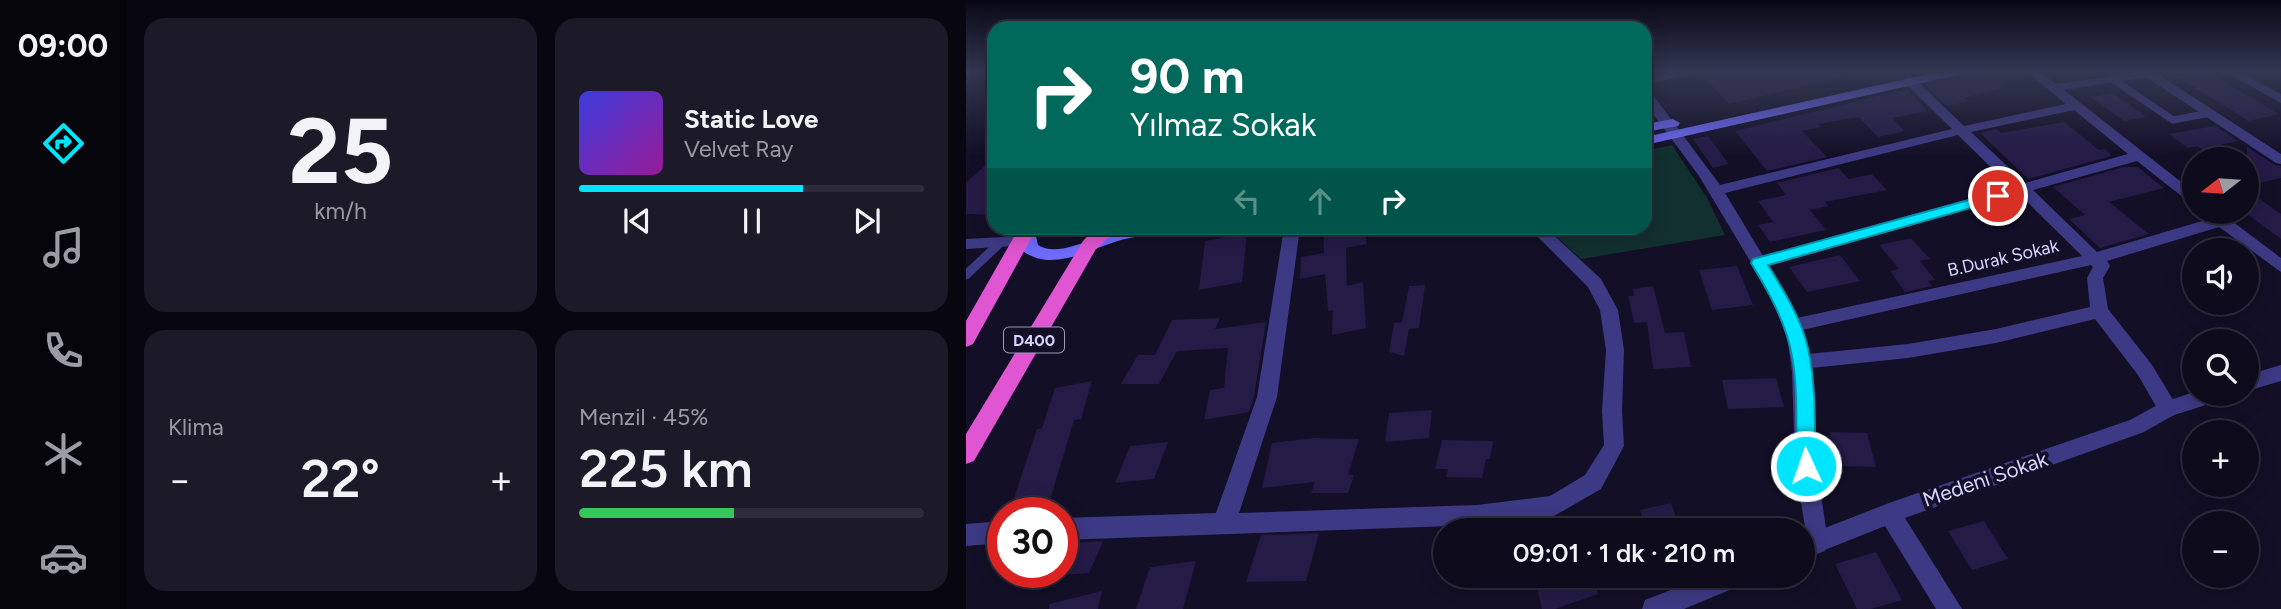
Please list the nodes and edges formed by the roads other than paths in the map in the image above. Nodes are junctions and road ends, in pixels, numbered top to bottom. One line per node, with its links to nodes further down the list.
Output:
1 (1799, 99): 10 (main road)
2 (1932, 99): 11 (street)
3 (2067, 99): 7 (street)
4 (2143, 99): 8 (lane)
5 (2189, 99): 8 (street)
6 (1652, 104): 10 (street)
7 (2076, 106): 11 (street); 13 (street)
8 (2210, 113): 14 (street)
9 (1652, 129): 10 (main road)
10 (1670, 130): 12 (main road); 17 (street)
11 (1963, 130): 15 (street); 17 (street)
12 (1652, 138)
13 (2141, 155): 15 (street); 16 (street)
14 (2281, 160)
15 (2024, 189): 30 (street); 31 (street)
16 (2182, 189)
17 (1715, 191): 31 (street)
18 (2198, 224): 30 (street, B.Durak Sokak)
19 (2226, 224): 32 (street)
20 (1018, 235): 27 (street)
21 (1024, 235): 36 (highway)
22 (1029, 235): 29 (main road)
23 (1101, 235): 29 (highway, D400)
24 (1119, 235): 29 (main road)
25 (1291, 235): 45 (street)
26 (1544, 235): 45 (street)
27 (1002, 242): 28 (street); 33 (lane)
28 (966, 244)
29 (1089, 245): 42 (highway, D400)
30 (2094, 258): 34 (street); 35 (street, B.Durak Sokak)
31 (1759, 263): 35 (street)
32 (2281, 266)
33 (966, 275)
34 (2099, 311): 37 (street); 41 (street)
35 (1791, 326): 37 (street)
36 (966, 339)
37 (1801, 362): 44 (street)
38 (2281, 373): 39 (street)
39 (2259, 379)
40 (2182, 405): 41 (street, Medeni Sokak)
41 (2168, 409): 43 (street, Medeni Sokak)
42 (966, 454)
43 (1889, 513): 49 (street, Medeni Sokak); 52 (street)
44 (1809, 518)
45 (1224, 523): 46 (street)
46 (1078, 528)
47 (987, 533): 48 (street)
48 (966, 534)
49 (1815, 544)
50 (1706, 588): 51 (street)
51 (1654, 609)
52 (1950, 609)

